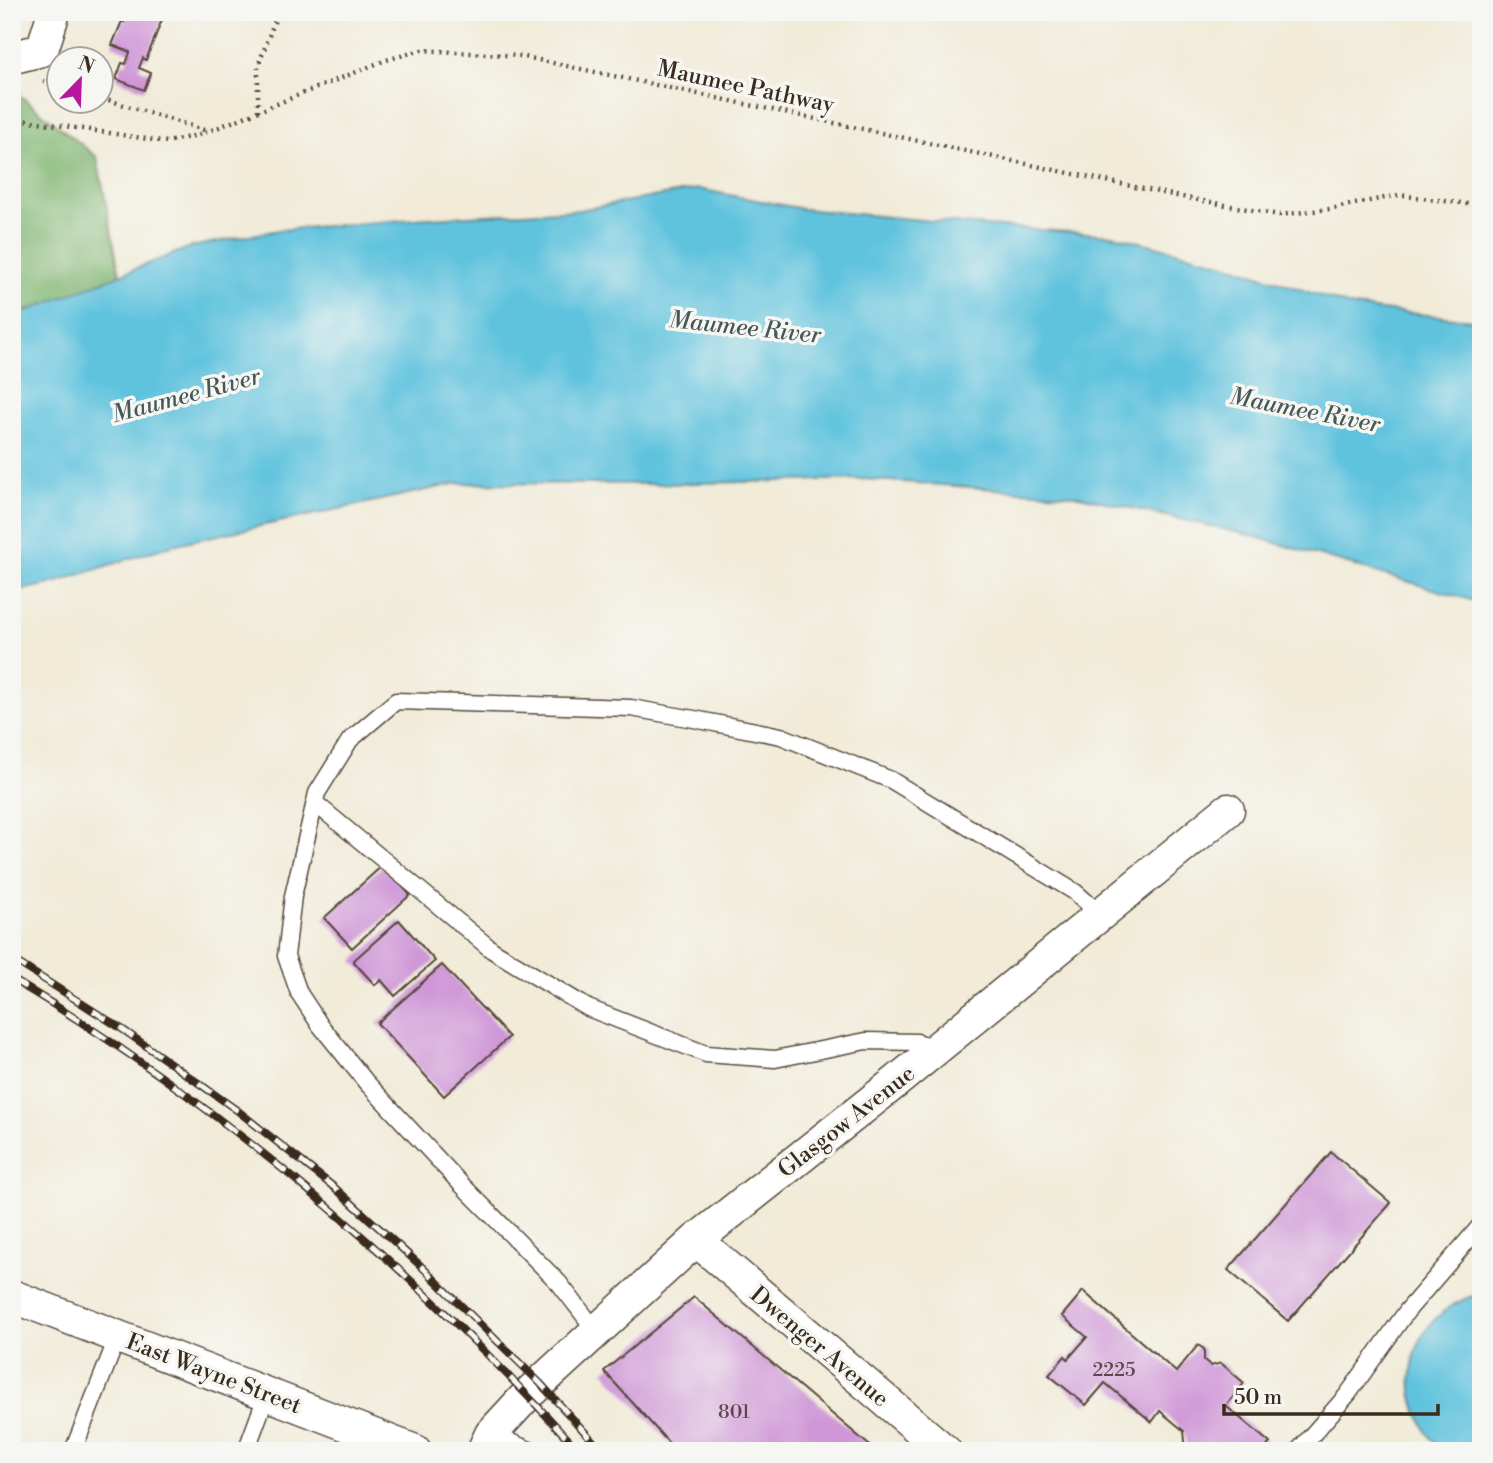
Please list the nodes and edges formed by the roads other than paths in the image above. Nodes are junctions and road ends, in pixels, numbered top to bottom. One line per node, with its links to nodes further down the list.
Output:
1 (54, 12): 2 (street)
2 (27, 53)
3 (315, 803): 5 (lane); 6 (lane); 10 (lane)
4 (1228, 810): 5 (street, Glasgow Avenue)
5 (1100, 914): 6 (street, Glasgow Avenue)
6 (936, 1049): 8 (street, Glasgow Avenue)
7 (1481, 1225): 19 (lane)
8 (696, 1240): 10 (street, Glasgow Avenue); 18 (street, Dwenger Avenue)
9 (12, 1296): 11 (street, East Wayne Street)
10 (597, 1332): 13 (street, Glasgow Avenue)
11 (118, 1336): 12 (street, East Wayne Street); 14 (lane)
12 (267, 1394): 15 (lane); 16 (street, East Wayne Street)
13 (487, 1442): 17 (lane)
14 (72, 1451)
15 (246, 1451)
16 (415, 1451)
17 (532, 1451)
18 (944, 1451)
19 (1298, 1451)

